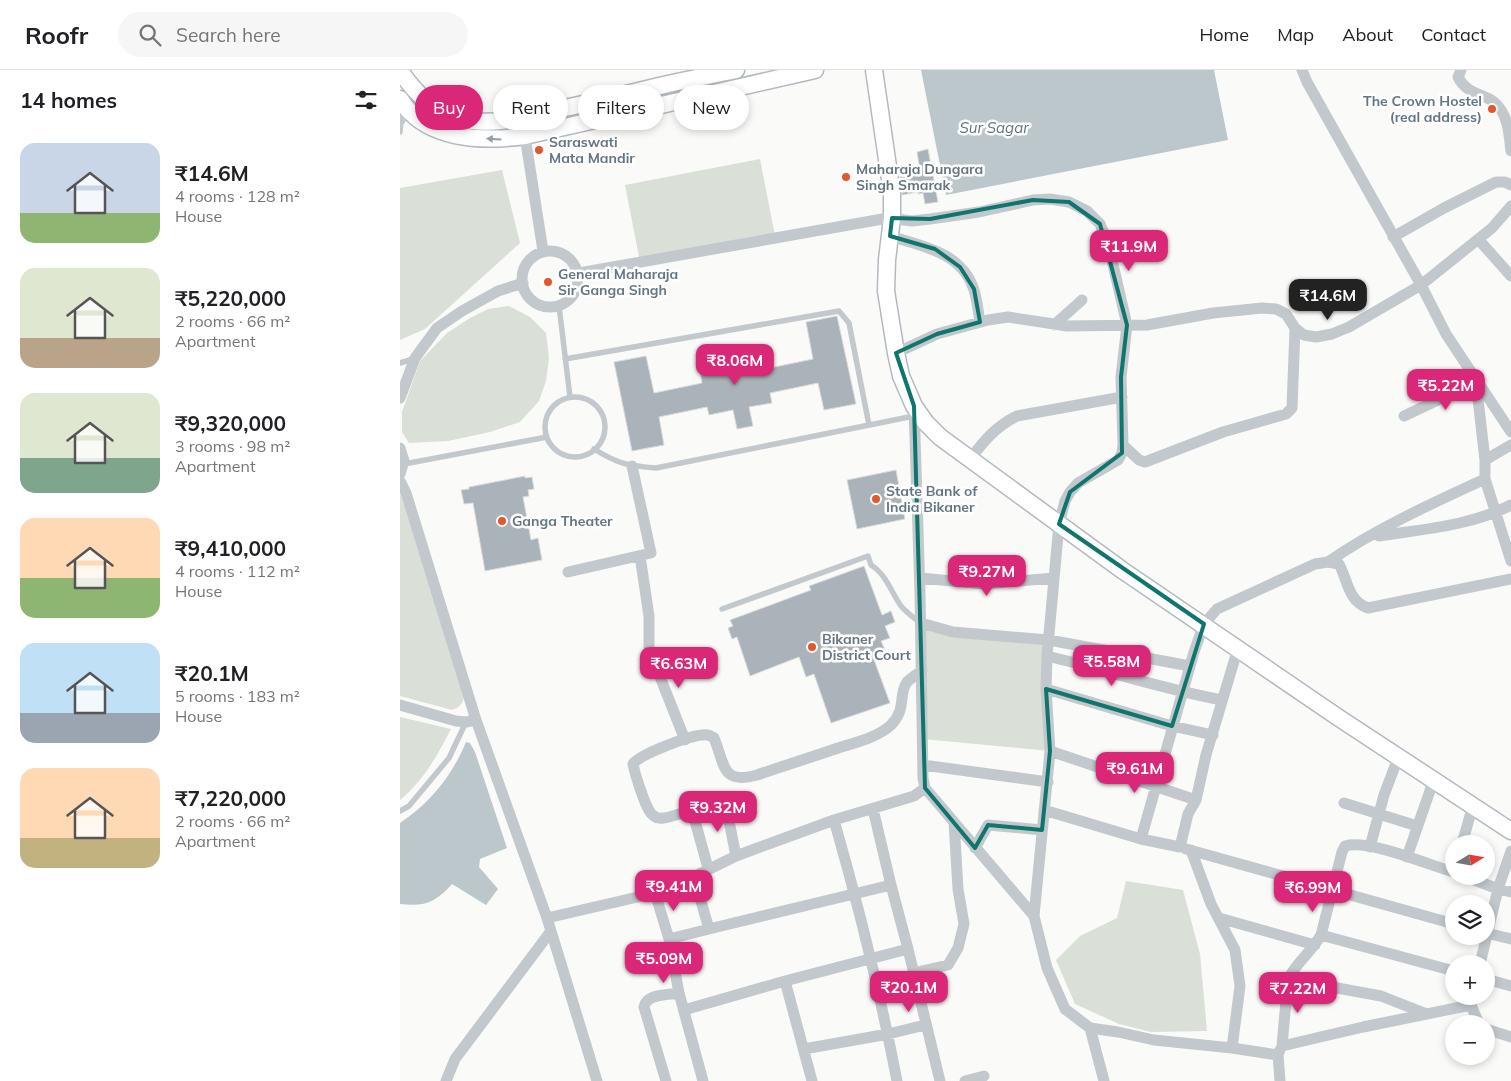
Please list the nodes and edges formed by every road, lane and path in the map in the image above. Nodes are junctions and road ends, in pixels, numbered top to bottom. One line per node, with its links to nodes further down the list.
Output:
1 (736, 70): 7 (street)
2 (815, 70): 12 (street)
3 (874, 70): 16 (street)
4 (1302, 70): 18 (street)
5 (1462, 70): 13 (street)
6 (400, 71): 9 (street)
7 (568, 107)
8 (401, 112): 11 (lane); 12 (street, one-way to 8)
9 (493, 121)
10 (525, 130): 12 (street)
11 (400, 132)
12 (525, 136): 20 (street)
13 (1511, 151)
14 (1511, 185): 18 (street)
15 (1511, 206): 19 (street)
16 (892, 218): 17 (street); 21 (street); 29 (street)
17 (890, 236): 27 (street); 31 (street)
18 (1393, 238): 24 (street)
19 (1478, 239): 22 (street); 24 (street)
20 (543, 251): 21 (street); 23 (street)
21 (579, 273): 26 (street)
22 (1511, 276)
23 (523, 283): 26 (street); 32 (street)
24 (1421, 285): 30 (street); 35 (street)
25 (1082, 300): 28 (street)
26 (558, 306): 33 (lane)
27 (980, 322): 28 (street); 31 (street)
28 (1054, 325): 29 (street)
29 (1127, 325): 30 (street); 37 (street)
30 (1295, 328): 44 (street)
31 (896, 353): 39 (street)
32 (415, 358): 34 (lane); 38 (street)
33 (565, 360): 36 (lane); 41 (lane)
34 (400, 364)
35 (1476, 382): 40 (street); 42 (street); 49 (street)
36 (570, 397): 43 (lane); 47 (lane)
37 (1122, 397): 44 (street); 48 (street)
38 (400, 398)
39 (914, 411): 41 (lane); 48 (street); 62 (street)
40 (1404, 416)
41 (869, 425): 50 (lane)
42 (1511, 432)
43 (547, 437): 47 (lane); 51 (lane)
44 (1123, 445): 56 (street)
45 (1511, 445): 49 (street)
46 (400, 448): 51 (street)
47 (594, 449): 50 (lane)
48 (970, 459): 56 (street)
49 (1485, 460): 52 (street)
50 (632, 466): 58 (street)
51 (402, 469)
52 (1485, 479): 55 (street); 57 (street)
53 (400, 481): 77 (street)
54 (1511, 506): 55 (street)
55 (1495, 514): 57 (street); 60 (street)
56 (1059, 524): 63 (street); 67 (street)
57 (1370, 537): 59 (street)
58 (640, 556): 61 (street); 80 (street)
59 (1328, 562): 64 (street); 67 (street)
60 (1511, 562)
61 (568, 572)
62 (920, 578): 63 (street); 66 (street)
63 (1054, 578): 68 (street)
64 (1511, 579)
65 (722, 609): 66 (lane)
66 (921, 623): 68 (street); 72 (street)
67 (1204, 624): 69 (street); 71 (street)
68 (1048, 640): 70 (street); 71 (street)
69 (1238, 648): 75 (street); 82 (street)
70 (1047, 656): 73 (street); 74 (street)
71 (1190, 666): 74 (street)
72 (922, 670): 80 (street); 83 (street)
73 (1046, 689): 78 (street); 81 (street)
74 (1182, 693): 75 (street); 78 (street)
75 (1222, 700): 79 (street)
76 (400, 705): 77 (street)
77 (471, 721): 94 (lane); 121 (street)
78 (1172, 726): 79 (street); 87 (street)
79 (1213, 735): 88 (street)
80 (685, 740): 109 (street)
81 (1050, 751): 85 (street); 87 (street)
82 (1398, 758): 84 (street); 95 (street)
83 (923, 765): 85 (street); 86 (street)
84 (1434, 779): 90 (street); 98 (street)
85 (1048, 782): 93 (street)
86 (925, 788): 92 (street); 97 (street)
87 (1156, 788): 88 (street); 102 (street)
88 (1196, 800): 105 (street)
89 (1344, 803): 95 (street)
90 (1473, 805): 100 (street); 101 (street)
91 (726, 806): 107 (street)
92 (873, 810): 96 (street); 112 (street)
93 (1044, 810): 99 (street); 102 (street)
94 (400, 811)
95 (1379, 814): 98 (street); 103 (street)
96 (834, 820): 107 (street); 118 (street)
97 (954, 822): 104 (street); 133 (street)
98 (1417, 826): 108 (street)
99 (1042, 830): 104 (street); 120 (street)
100 (1511, 831)
101 (1465, 835)
102 (1142, 839): 105 (street)
103 (1370, 847): 108 (street); 114 (street)
104 (975, 848): 120 (street)
105 (1185, 849): 114 (street); 122 (street)
106 (1511, 850): 115 (street)
107 (736, 856): 109 (street)
108 (1407, 857): 110 (street)
109 (708, 868): 111 (street)
110 (1445, 869)
111 (694, 877): 117 (street); 124 (street)
112 (891, 885): 118 (street); 130 (street)
113 (1488, 885): 115 (street)
114 (1333, 889): 123 (street); 129 (street)
115 (1498, 889): 116 (street); 119 (street)
116 (1511, 892)
117 (655, 893): 121 (street); 127 (street)
118 (855, 893): 124 (street); 131 (street)
119 (1495, 901)
120 (1034, 916): 143 (street)
121 (547, 918): 125 (street)
122 (1219, 918): 129 (street); 147 (street)
123 (1445, 921)
124 (709, 930): 127 (street)
125 (551, 932): 151 (street); 152 (street)
126 (1495, 935): 128 (street)
127 (669, 939): 138 (street)
128 (1511, 939)
129 (1318, 940): 132 (street); 134 (street)
130 (908, 949): 131 (street); 133 (street)
131 (871, 958): 135 (street); 145 (street)
132 (1445, 969)
133 (913, 973): 142 (street)
134 (1288, 979): 141 (street); 149 (street)
135 (785, 981): 140 (street); 148 (street)
136 (1495, 982): 137 (street)
137 (1511, 986)
138 (679, 993): 140 (street); 153 (street)
139 (1458, 1005): 141 (street)
140 (684, 1010): 154 (street)
141 (1426, 1014): 149 (street)
142 (925, 1025): 145 (street); 157 (street)
143 (1090, 1028): 147 (street); 159 (street)
144 (1495, 1031): 146 (street)
145 (888, 1034): 148 (street); 156 (street)
146 (1511, 1037)
147 (1232, 1048): 149 (street)
148 (804, 1049): 155 (street)
149 (1280, 1051): 160 (street)
150 (984, 1076): 158 (street)
151 (446, 1081)
152 (597, 1081)
153 (666, 1081)
154 (702, 1081)
155 (812, 1081)
156 (897, 1081)
157 (940, 1081)
158 (964, 1081)
159 (1104, 1081)
160 (1280, 1081)

